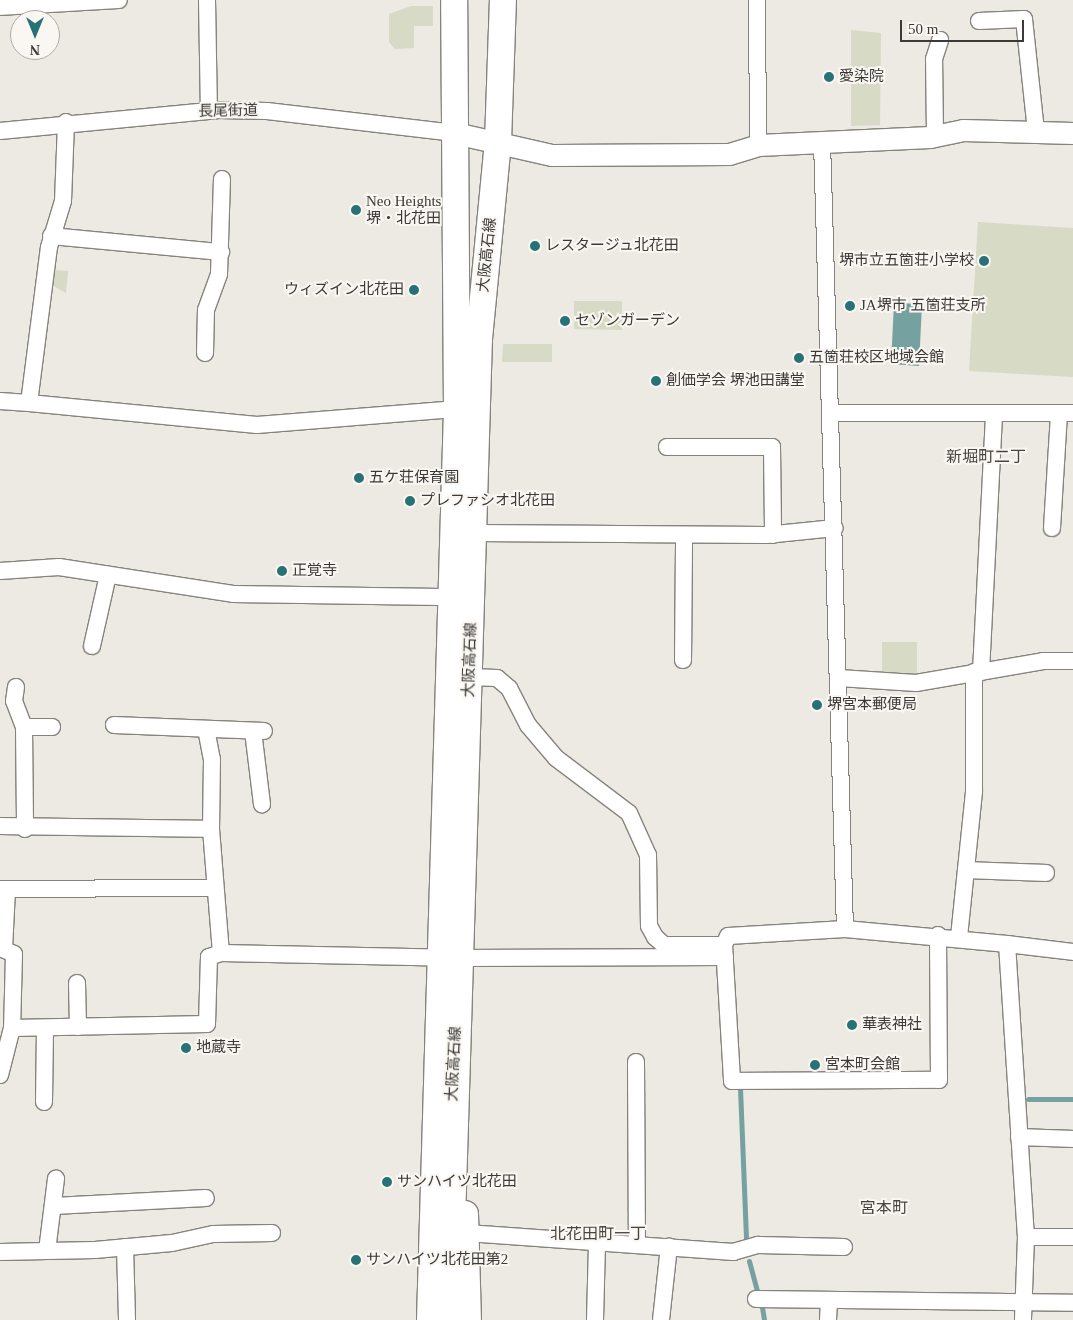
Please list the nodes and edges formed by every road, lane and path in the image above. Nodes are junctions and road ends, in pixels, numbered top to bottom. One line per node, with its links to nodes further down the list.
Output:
1 (119, 0): 6 (street)
2 (207, 0): 9 (street)
3 (454, 0): 13 (main road, 大阪高石線)
4 (503, 0): 17 (main road, 大阪高石線)
5 (757, 0): 18 (street)
6 (0, 7)
7 (979, 21): 12 (street)
8 (940, 40): 15 (street)
9 (209, 111): 10 (street, 長尾街道); 13 (street, 長尾街道)
10 (66, 122): 11 (street, 長尾街道); 20 (street)
11 (0, 131)
12 (1036, 131): 14 (street); 15 (street)
13 (455, 132): 17 (street); 25 (main road, 大阪高石線)
14 (1073, 133)
15 (935, 136): 16 (street)
16 (822, 141): 18 (street); 26 (street)
17 (498, 142): 18 (street); 32 (main road, 大阪高石線)
18 (758, 145)
19 (222, 179): 21 (street)
20 (51, 236): 21 (street); 24 (street)
21 (220, 252): 22 (street)
22 (205, 353)
23 (0, 401): 24 (street)
24 (29, 403): 25 (street)
25 (457, 409): 37 (main road, 大阪高石線)
26 (830, 413): 27 (street); 30 (street)
27 (994, 413): 28 (street); 41 (street)
28 (1066, 413): 31 (street)
29 (667, 447): 33 (street)
30 (835, 528): 33 (street); 43 (street)
31 (1052, 528)
32 (474, 533): 34 (street); 37 (main road, 大阪高石線)
33 (773, 535): 34 (street)
34 (684, 536): 39 (street)
35 (0, 570): 36 (street)
36 (108, 575): 37 (street); 38 (street)
37 (460, 597): 42 (main road, 大阪高石線); 65 (main road, 大阪高石線)
38 (92, 646)
39 (683, 660)
40 (1073, 661): 41 (street)
41 (978, 672): 43 (street); 53 (street)
42 (470, 677): 62 (street); 65 (main road, 大阪高石線)
43 (839, 678): 57 (street)
44 (16, 687): 46 (street)
45 (114, 725): 48 (street)
46 (24, 727): 47 (street); 51 (street)
47 (52, 727)
48 (206, 729): 49 (street); 52 (street)
49 (262, 804)
50 (0, 826): 51 (street)
51 (25, 829): 52 (street)
52 (211, 829): 55 (street)
53 (966, 870): 54 (street); 59 (street)
54 (1046, 873)
55 (215, 888): 56 (street); 64 (street)
56 (3, 889): 61 (street)
57 (845, 929): 58 (street); 62 (street)
58 (938, 935): 59 (street); 62 (street)
59 (959, 937): 60 (street)
60 (1007, 944): 63 (street); 74 (street)
61 (2, 948): 68 (street)
62 (725, 951): 65 (street)
63 (1073, 952)
64 (221, 953): 65 (street); 67 (street)
65 (449, 958): 73 (main road, 大阪高石線); 77 (main road, 大阪高石線)
66 (78, 983): 67 (street)
67 (78, 1027): 69 (street)
68 (12, 1028): 69 (street); 71 (street)
69 (45, 1028): 72 (street)
70 (636, 1062): 85 (street)
71 (0, 1075)
72 (44, 1102)
73 (452, 1111): 81 (main road); 98 (main road, 大阪高石線)
74 (1019, 1137): 75 (street); 82 (street)
75 (1073, 1139)
76 (56, 1179): 79 (street)
77 (431, 1182): 96 (main road); 97 (main road, 大阪高石線)
78 (206, 1198): 79 (street)
79 (54, 1206): 89 (street)
80 (272, 1233): 86 (street)
81 (467, 1233): 84 (street); 99 (main road)
82 (1026, 1237): 83 (street); 93 (street)
83 (1073, 1237)
84 (597, 1242): 85 (street); 100 (street)
85 (637, 1244): 87 (street)
86 (125, 1246): 89 (street); 95 (street)
87 (669, 1246): 88 (street); 101 (street)
88 (844, 1246)
89 (47, 1251): 90 (street)
90 (0, 1252)
91 (756, 1300): 92 (street)
92 (829, 1301): 93 (street); 102 (street)
93 (1024, 1303): 94 (street); 103 (street)
94 (1073, 1303)
95 (127, 1320)
96 (414, 1320)
97 (430, 1320)
98 (449, 1320)
99 (468, 1320)
100 (595, 1320)
101 (661, 1320)
102 (828, 1320)
103 (1023, 1320)

